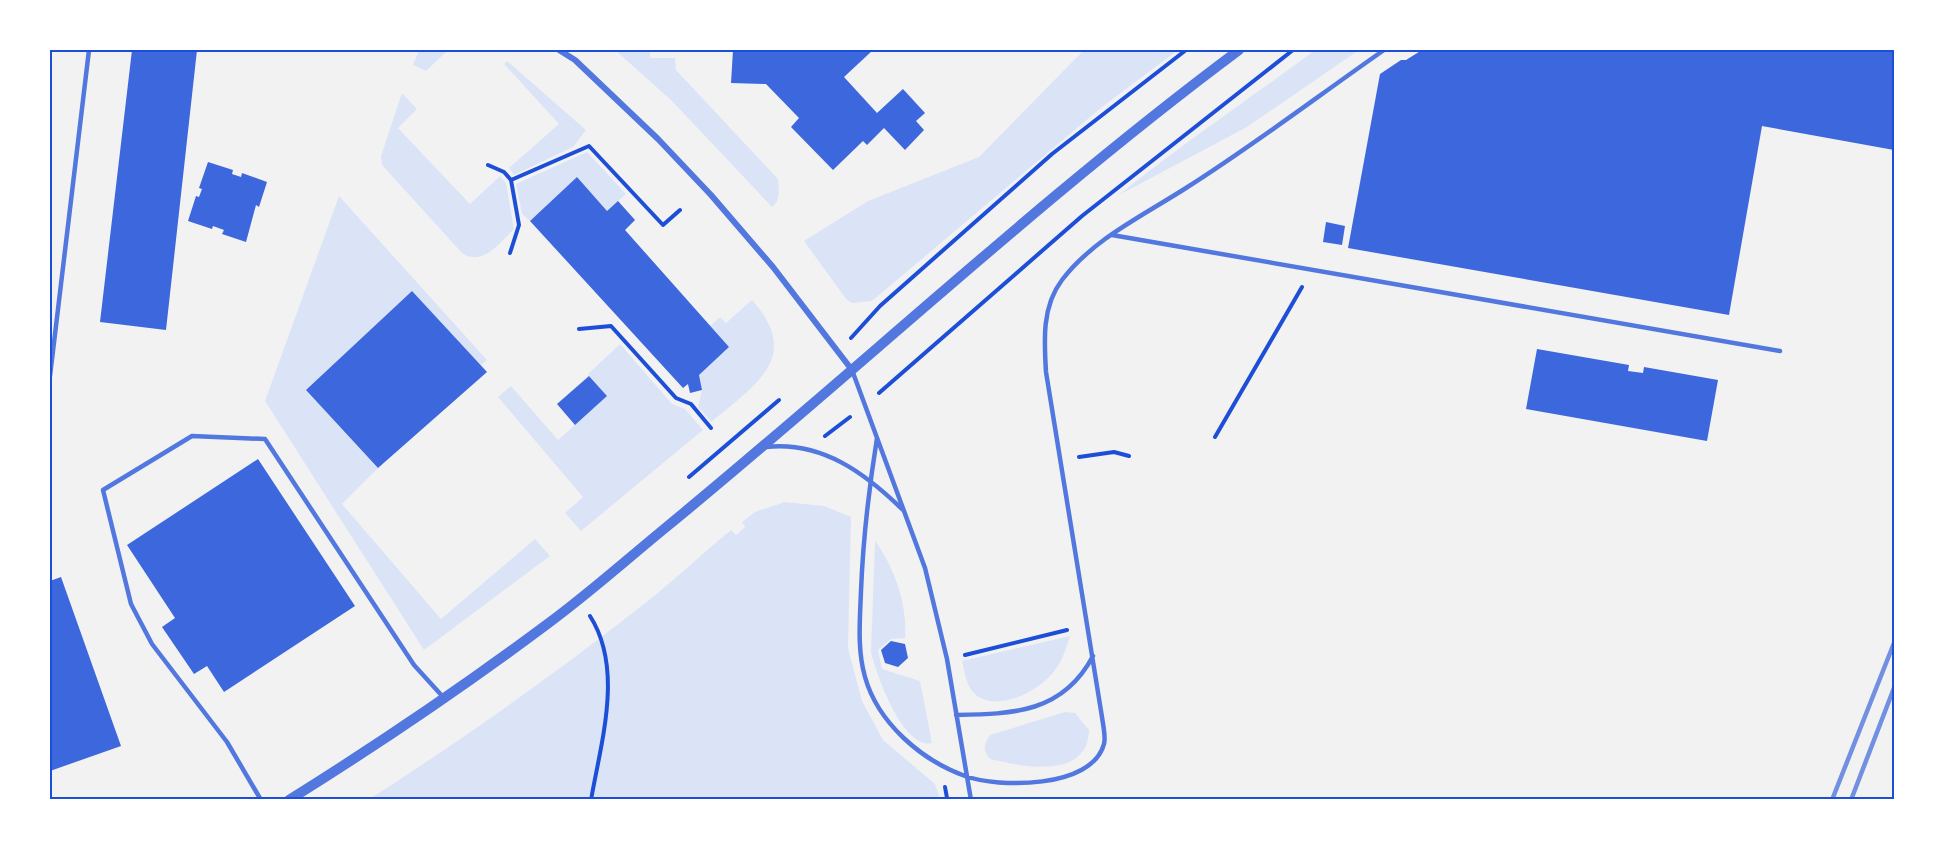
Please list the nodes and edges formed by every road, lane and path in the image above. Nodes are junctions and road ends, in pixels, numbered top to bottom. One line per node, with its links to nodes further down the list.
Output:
1 (89, 50): 17 (lane)
2 (560, 50): 14 (street)
3 (1186, 50): 14 (path)
4 (1239, 50): 16 (street)
5 (1293, 50): 19 (path)
6 (1384, 50): 10 (lane)
7 (488, 165): 8 (path)
8 (511, 180): 9 (path); 11 (path)
9 (680, 210)
10 (1112, 235): 12 (lane); 26 (lane)
11 (510, 254)
12 (1311, 270): 15 (lane); 21 (path)
13 (579, 329): 20 (path)
14 (837, 351): 16 (street)
15 (1780, 351)
16 (852, 370): 19 (lane); 23 (street)
17 (50, 376)
18 (783, 397): 28 (path)
19 (864, 405): 22 (lane); 24 (path)
20 (711, 428)
21 (1215, 437)
22 (877, 438): 27 (lane); 29 (lane)
23 (763, 448): 24 (lane); 30 (street)
24 (808, 450): 27 (lane)
25 (1129, 456): 26 (path)
26 (1061, 460): 32 (lane)
27 (871, 479): 29 (lane); 36 (lane)
28 (684, 481)
29 (905, 512): 33 (lane)
30 (579, 598): 34 (street); 39 (path)
31 (1066, 621): 33 (path)
32 (1093, 656): 35 (lane); 36 (lane)
33 (947, 659): 35 (lane)
34 (444, 698): 37 (lane); 38 (street)
35 (956, 715): 36 (lane)
36 (967, 777): 40 (lane)
37 (261, 800)
38 (289, 800)
39 (591, 800)
40 (971, 800)

